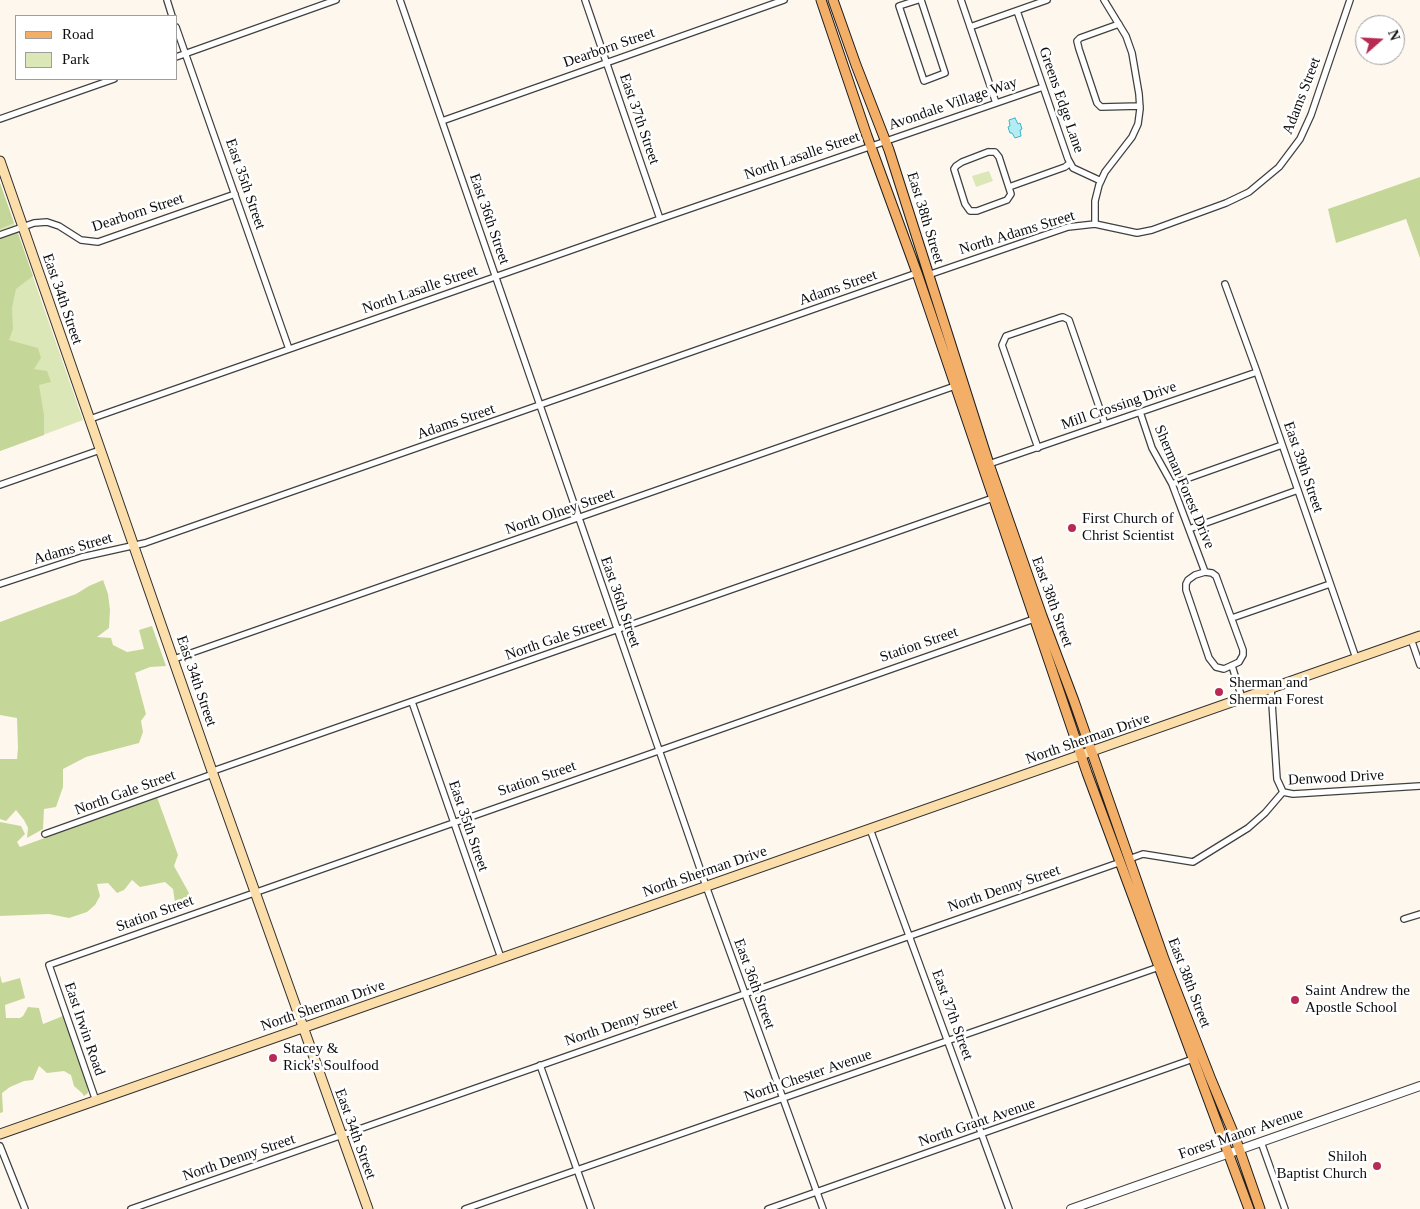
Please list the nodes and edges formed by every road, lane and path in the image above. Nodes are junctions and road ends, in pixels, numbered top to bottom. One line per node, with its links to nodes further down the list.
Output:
1 (167, 0): 14 (street)
2 (336, 0): 18 (street)
3 (400, 0): 26 (street, East 36th Street)
4 (585, 0): 20 (street, East 37th Street)
5 (784, 0): 20 (street, Dearborn Street)
6 (821, 0): 28 (main road, East 38th Street)
7 (833, 0): 27 (main road, East 38th Street)
8 (921, 0): 8 (street)
9 (961, 0): 16 (street)
10 (1046, 0): 13 (street)
11 (1104, 0): 15 (street)
12 (1350, 0): 34 (street, Adams Street)
13 (1017, 11): 16 (street); 22 (street, Greens Edge Lane)
14 (172, 15)
15 (1119, 24): 24 (street); 24 (street)
16 (970, 27): 23 (street)
17 (178, 32): 18 (street, East 35th Street)
18 (186, 53): 19 (street); 33 (street, East 35th Street)
19 (178, 56)
20 (607, 62): 26 (street, Dearborn Street); 35 (street, East 37th Street)
21 (111, 80): 25 (street)
22 (1043, 87): 23 (street, Avondale Village Way); 30 (street, Greens Edge Lane)
23 (996, 103): 27 (street, Avondale Village Way)
24 (1140, 106): 31 (street)
25 (0, 119)
26 (442, 121): 41 (street, East 36th Street)
27 (886, 140): 28 (street, Avondale Village Way); 40 (main road, East 38th Street)
28 (871, 145): 35 (street, North Lasalle Street); 39 (main road, East 38th Street)
29 (0, 161): 37 (main road, East 34th Street)
30 (1070, 163): 31 (street, Greens Edge Lane); 32 (street)
31 (1101, 181): 36 (street)
32 (1009, 187): 32 (street)
33 (235, 194): 37 (street, Dearborn Street); 43 (street, East 35th Street)
34 (1201, 212): 36 (street, North Adams Street)
35 (660, 218): 41 (street, North Lasalle Street)
36 (1095, 224): 40 (street, North Adams Street)
37 (23, 227): 38 (street, Dearborn Street); 48 (main road, East 34th Street)
38 (0, 235)
39 (917, 273): 45 (main road, East 38th Street); 46 (street, Adams Street)
40 (928, 275): 53 (main road, East 38th Street)
41 (496, 277): 43 (street, North Lasalle Street); 46 (street, East 36th Street)
42 (1225, 284): 44 (street, East 39th Street)
43 (289, 349): 48 (street, North Lasalle Street)
44 (1257, 372): 47 (street, Mill Crossing Drive); 50 (street, East 39th Street)
45 (955, 386): 57 (main road, East 38th Street); 58 (street, North Olney Street)
46 (539, 406): 58 (street, East 36th Street); 60 (street, Adams Street)
47 (1140, 412): 49 (street, Mill Crossing Drive); 54 (street, Sherman Forest Drive)
48 (90, 419): 52 (main road, East 34th Street)
49 (1105, 424): 51 (street, Mill Crossing Drive); 51 (street)
50 (1282, 445): 54 (street); 56 (street, East 39th Street)
51 (1038, 448): 53 (street, Mill Crossing Drive)
52 (100, 450): 55 (street); 60 (main road, East 34th Street)
53 (989, 464): 76 (main road, East 38th Street)
54 (1172, 484): 59 (street, Sherman Forest Drive)
55 (0, 485)
56 (1298, 490): 59 (street); 63 (street, East 39th Street)
57 (992, 498): 65 (main road, East 38th Street); 66 (street, North Gale Street)
58 (579, 518): 66 (street, East 36th Street); 69 (street, North Olney Street)
59 (1189, 529): 61 (street, Sherman Forest Drive)
60 (134, 546): 62 (street, Adams Street); 69 (main road, East 34th Street)
61 (1205, 572): 64 (street, Sherman Forest Drive); 71 (street, Sherman Forest Drive)
62 (0, 584)
63 (1330, 584): 64 (street); 68 (street, East 39th Street)
64 (1232, 618): 71 (street, Sherman Forest Drive)
65 (1034, 619): 75 (street, Station Street); 77 (main road, East 38th Street)
66 (617, 631): 74 (street, North Gale Street); 75 (street, East 36th Street)
67 (1415, 637): 68 (main road, North Sherman Drive); 70 (street)
68 (1356, 658): 72 (main road, North Sherman Drive)
69 (174, 660): 78 (main road, East 34th Street)
70 (1420, 665)
71 (1232, 666): 73 (street)
72 (1272, 688): 73 (main road, North Sherman Drive); 80 (street)
73 (1242, 698): 76 (main road, North Sherman Drive)
74 (412, 702): 78 (street, North Gale Street); 81 (street, East 35th Street)
75 (658, 750): 81 (street, Station Street); 85 (street, East 36th Street)
76 (1091, 752): 77 (main road, North Sherman Drive); 84 (main road, East 38th Street)
77 (1081, 756): 82 (main road, North Sherman Drive); 84 (main road, East 38th Street)
78 (213, 773): 83 (street, North Gale Street); 86 (main road, East 34th Street)
79 (1420, 786): 80 (street, Denwood Drive)
80 (1283, 792): 84 (street, Denwood Drive)
81 (454, 822): 86 (street, Station Street); 90 (street, East 35th Street)
82 (870, 829): 85 (main road, North Sherman Drive); 89 (street, East 37th Street)
83 (45, 834)
84 (1125, 860): 89 (street, North Denny Street); 92 (main road, East 38th Street); 106 (main road, East 38th Street)
85 (706, 886): 90 (main road, North Sherman Drive); 93 (street, East 36th Street)
86 (255, 891): 91 (street, Station Street); 94 (main road, East 34th Street)
87 (1420, 914): 88 (street)
88 (1404, 919)
89 (910, 936): 93 (street, North Denny Street); 95 (street, East 37th Street)
90 (501, 958): 94 (main road, North Sherman Drive)
91 (49, 964): 100 (street, East Irwin Road)
92 (1159, 967): 95 (street, North Chester Avenue); 96 (main road, East 38th Street)
93 (744, 993): 97 (street, North Denny Street); 99 (street, East 36th Street)
94 (303, 1028): 100 (main road, North Sherman Drive); 102 (main road, East 34th Street)
95 (948, 1040): 99 (street, North Chester Avenue); 103 (street, East 37th Street)
96 (1193, 1060): 103 (street, North Grant Avenue); 107 (main road, East 38th Street)
97 (540, 1065): 102 (street, North Denny Street); 108 (street)
98 (1420, 1086): 104 (street, Forest Manor Avenue)
99 (783, 1098): 108 (street, North Chester Avenue); 109 (street, East 36th Street)
100 (96, 1101): 101 (main road, North Sherman Drive)
101 (0, 1134)
102 (341, 1134): 111 (street, North Denny Street); 112 (main road, East 34th Street)
103 (982, 1134): 109 (street, North Grant Avenue); 117 (street, East 37th Street)
104 (1261, 1142): 106 (street, Forest Manor Avenue); 121 (street)
105 (0, 1146): 110 (street)
106 (1239, 1149): 107 (street, Forest Manor Avenue); 120 (main road, East 38th Street)
107 (1229, 1153): 118 (street, Forest Manor Avenue); 119 (main road, East 38th Street)
108 (577, 1170): 113 (street, North Chester Avenue); 114 (street)
109 (817, 1192): 115 (street, North Grant Avenue); 116 (street, East 36th Street)
110 (25, 1209)
111 (130, 1209)
112 (368, 1209)
113 (465, 1209)
114 (591, 1209)
115 (768, 1209)
116 (824, 1209)
117 (1009, 1209)
118 (1071, 1209)
119 (1249, 1209)
120 (1260, 1209)
121 (1285, 1209)

